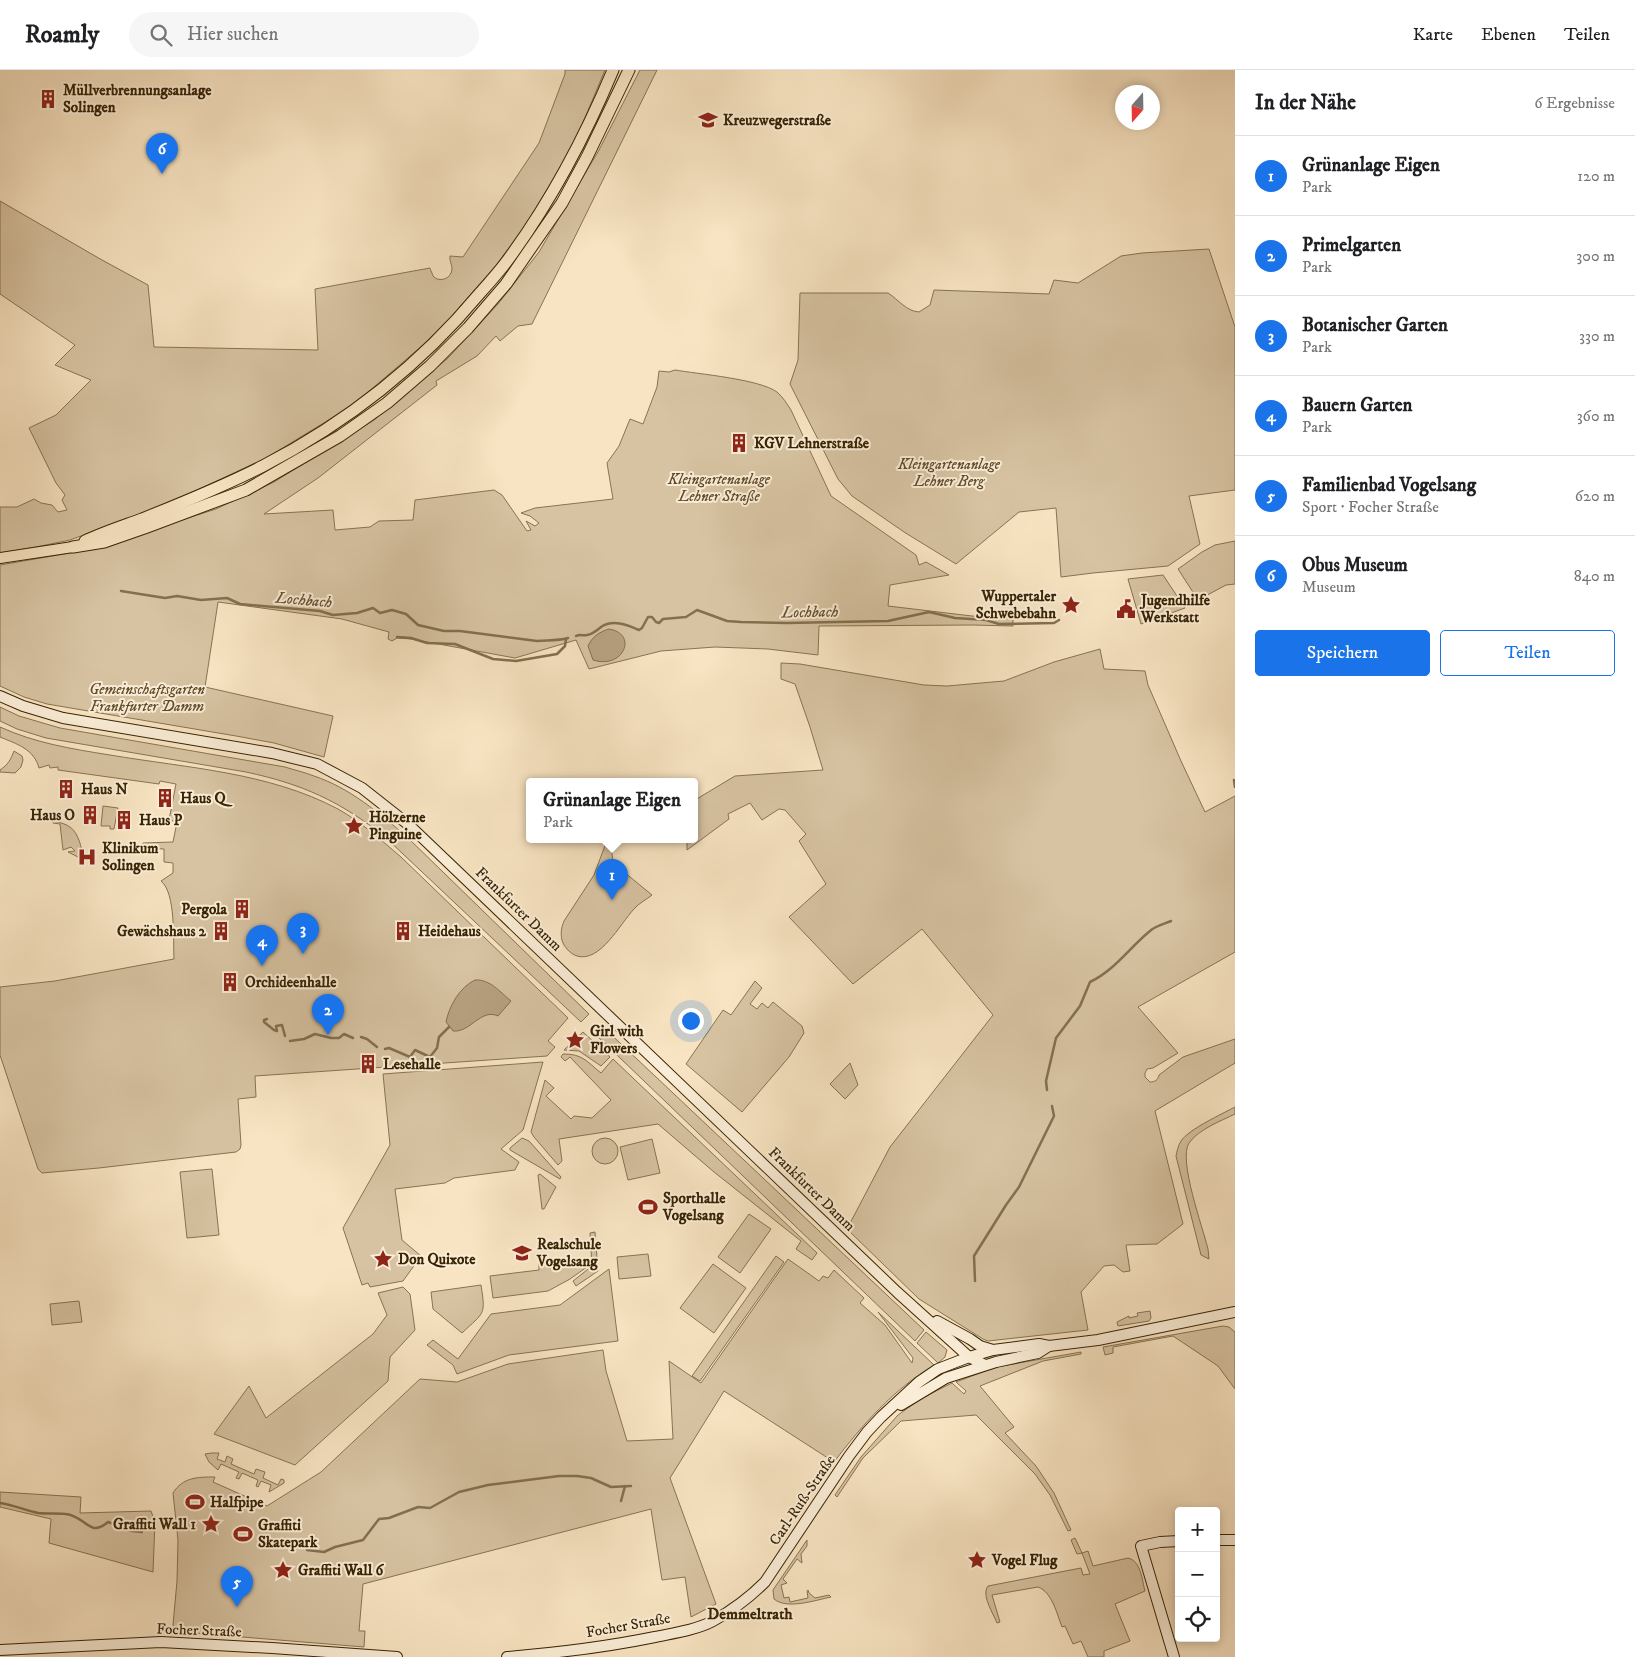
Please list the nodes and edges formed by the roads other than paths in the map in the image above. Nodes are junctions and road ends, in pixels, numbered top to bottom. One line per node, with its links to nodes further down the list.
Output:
1 (614, 70): 3 (highway)
2 (630, 70): 3 (highway)
3 (73, 547): 4 (main road)
4 (0, 558)
5 (0, 696): 7 (main road, Frankfurter Damm)
6 (1235, 1312): 9 (main road)
7 (925, 1315): 8 (main road, Frankfurter Damm); 11 (main road, Frankfurter Damm)
8 (970, 1339): 10 (main road, Frankfurter Damm); 11 (main road)
9 (1049, 1346): 10 (main road); 12 (main road)
10 (993, 1350): 11 (main road, Carl-Ruß-Straße)
11 (969, 1356): 12 (main road, Frankfurter Damm); 13 (main road); 14 (main road, Carl-Ruß-Straße)
12 (985, 1365): 13 (main road)
13 (963, 1372): 14 (main road, Carl-Ruß-Straße)
14 (881, 1417): 18 (main road, Carl-Ruß-Straße)
15 (1220, 1540): 16 (main road)
16 (1235, 1540)
17 (1175, 1541): 22 (main road)
18 (748, 1599): 21 (main road, Focher Straße)
19 (0, 1650): 20 (main road, Focher Straße)
20 (397, 1657)
21 (507, 1657)
22 (1174, 1657)

